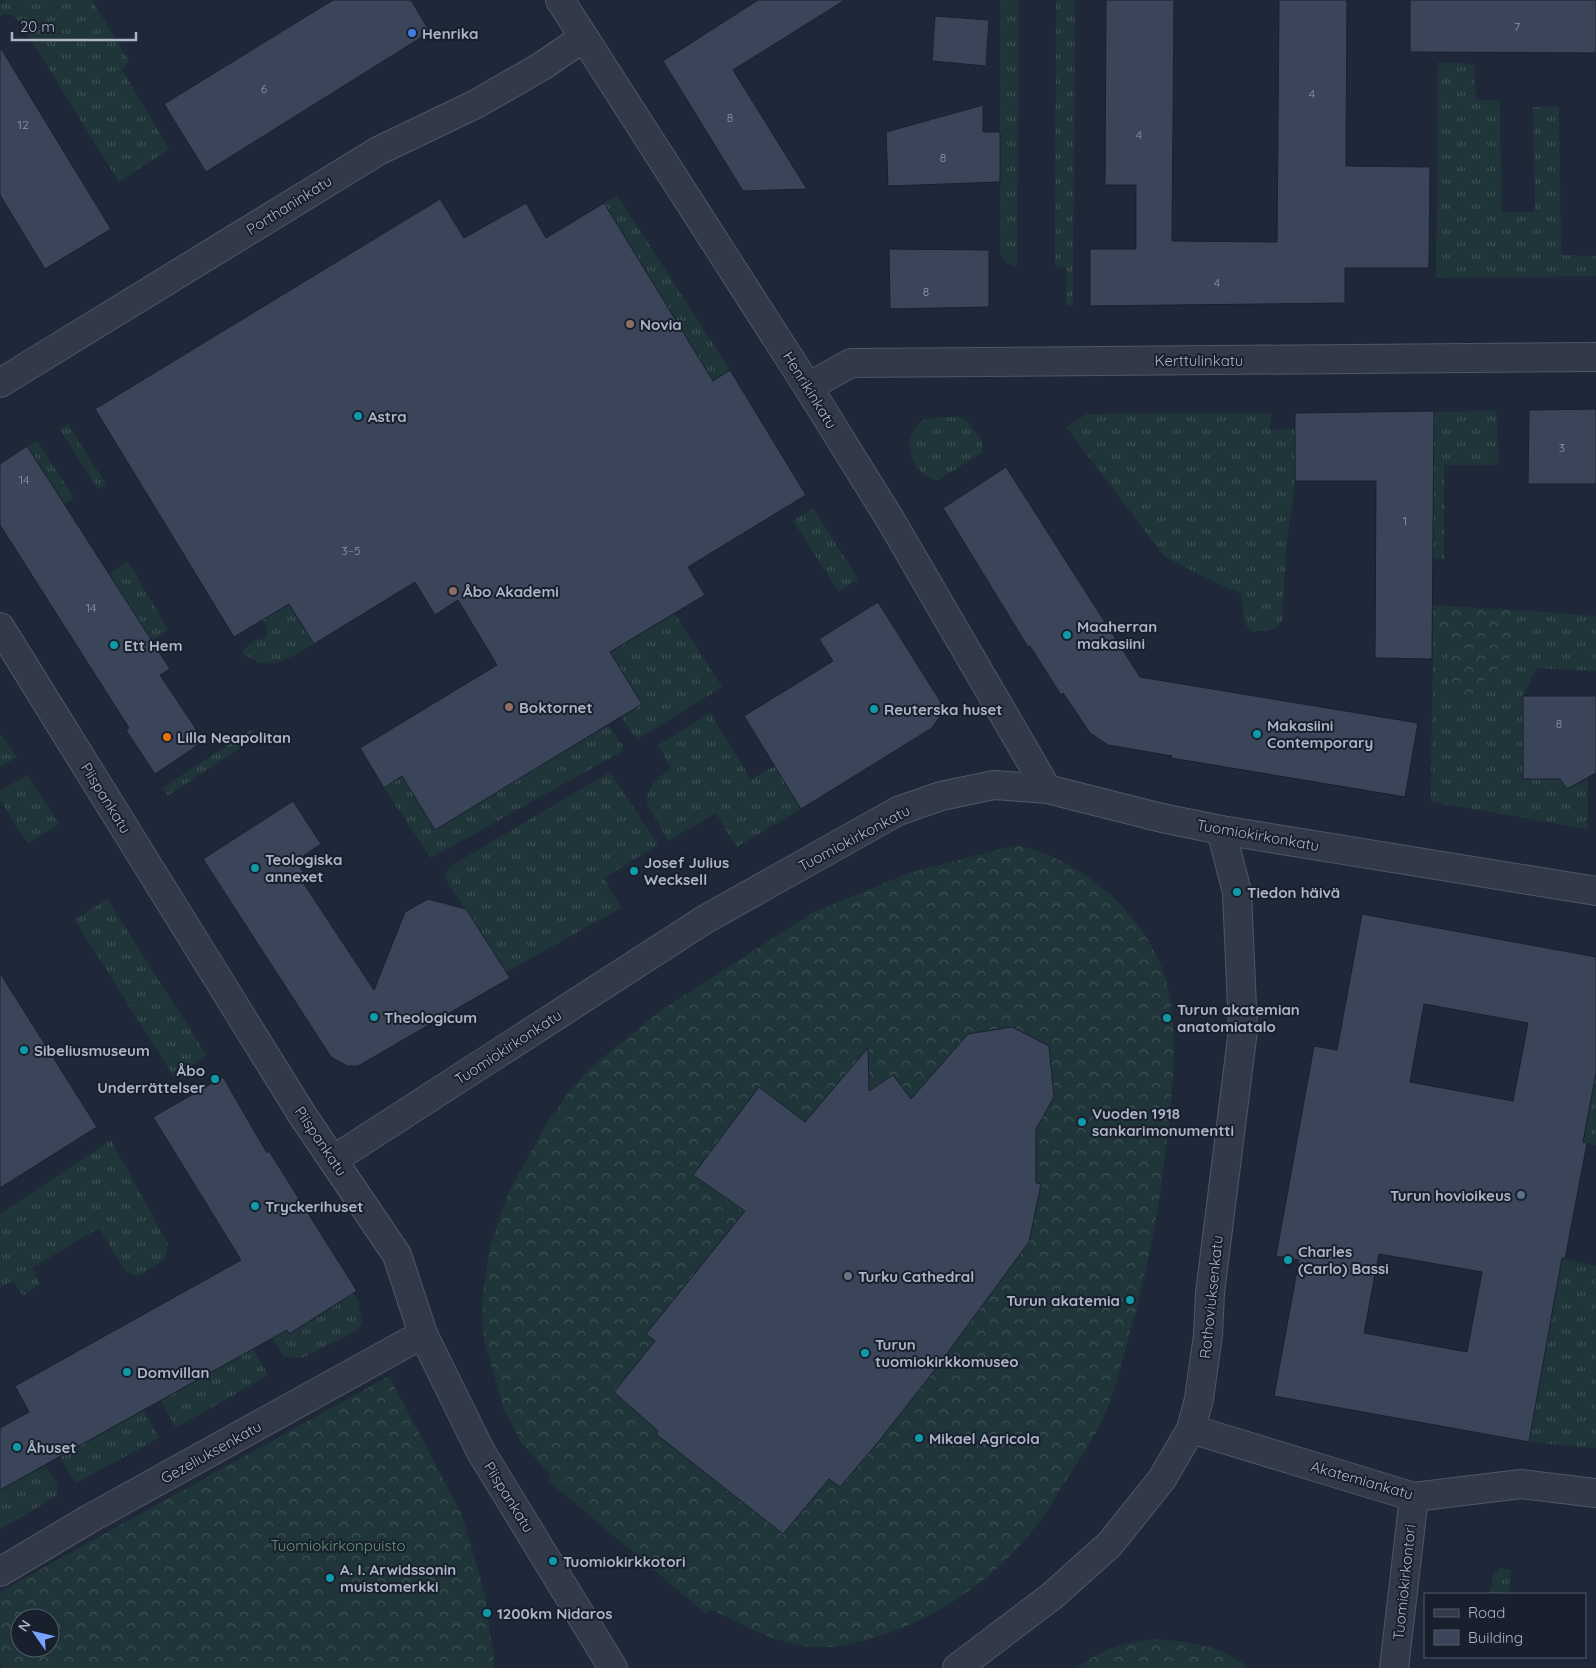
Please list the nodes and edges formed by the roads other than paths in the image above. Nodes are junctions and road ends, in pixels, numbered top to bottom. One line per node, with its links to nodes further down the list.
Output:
1 (560, 0): 2 (street, Henrikinkatu)
2 (583, 38): 4 (street, Porthaninkatu); 5 (street, Henrikinkatu)
3 (1596, 357): 5 (street, Kerttulinkatu)
4 (0, 382)
5 (808, 387): 7 (street, Henrikinkatu)
6 (0, 627): 10 (street, Piispankatu)
7 (1047, 789): 8 (street, Tuomiokirkonkatu); 10 (street, Tuomiokirkonkatu)
8 (1221, 830): 9 (street, Tuomiokirkonkatu); 12 (street, Rothoviuksenkatu)
9 (1596, 892)
10 (333, 1160): 11 (street, Piispankatu)
11 (423, 1334): 15 (street, Gezeliuksenkatu); 16 (street, Piispankatu)
12 (1191, 1429): 14 (street, Akatemiankatu); 17 (street, Rothoviuksenkatu)
13 (1596, 1493): 14 (street, Akatemiankatu)
14 (1414, 1497): 18 (street, Tuomiokirkontori)
15 (0, 1572)
16 (614, 1668)
17 (957, 1668)
18 (1394, 1668)

